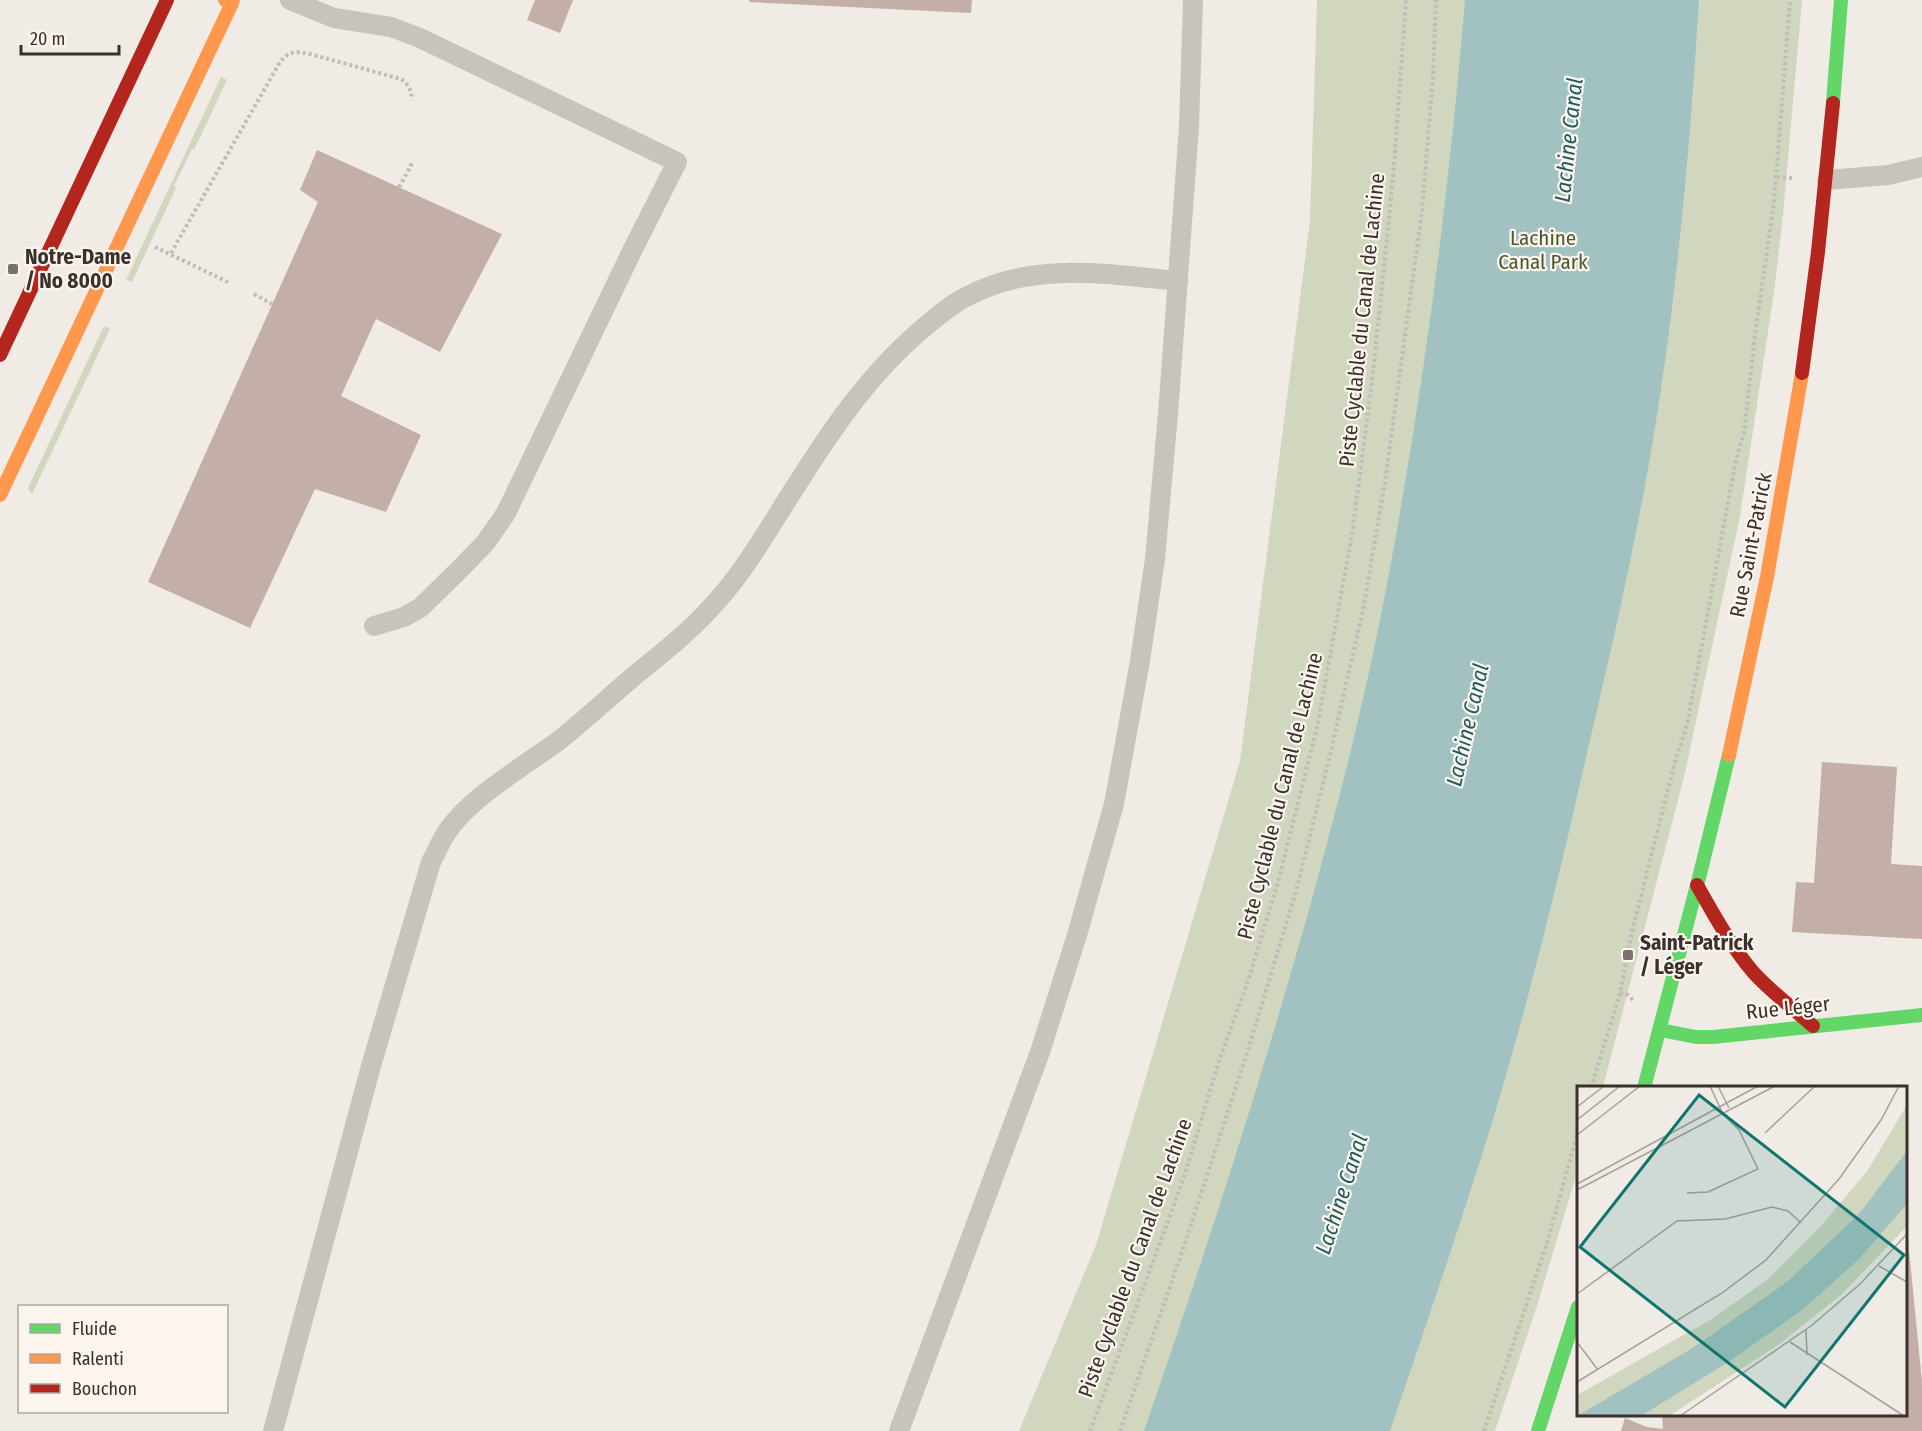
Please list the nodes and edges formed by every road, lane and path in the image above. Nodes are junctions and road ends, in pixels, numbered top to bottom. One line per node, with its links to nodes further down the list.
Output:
1 (166, 0): 20 (main road)
2 (290, 0): 22 (lane)
3 (1193, 0): 16 (lane)
4 (1406, 0): 33 (path, Piste Cyclable du Canal de Lachine)
5 (1436, 0): 34 (path)
6 (1790, 0): 27 (path)
7 (1841, 0): 12 (main road, Rue Saint-Patrick)
8 (234, 1): 21 (main road)
9 (412, 100): 15 (path)
10 (411, 161): 13 (path)
11 (1922, 167): 12 (lane)
12 (1827, 180): 23 (main road, Rue Saint-Patrick)
13 (399, 187)
14 (155, 247): 17 (path)
15 (171, 253)
16 (1178, 280): 31 (lane); 32 (lane)
17 (228, 282)
18 (254, 294): 19 (path)
19 (272, 304)
20 (0, 355)
21 (0, 495)
22 (374, 626)
23 (1696, 885): 25 (main road); 26 (main road, Rue Saint-Patrick)
24 (1922, 1015): 25 (main road, Rue Léger)
25 (1814, 1026): 26 (main road, Rue Léger)
26 (1660, 1030): 28 (main road, Rue Saint-Patrick)
27 (1592, 1086)
28 (1645, 1086)
29 (1577, 1135): 35 (path)
30 (1577, 1310): 36 (main road)
31 (273, 1431)
32 (899, 1431)
33 (1090, 1431)
34 (1120, 1431)
35 (1484, 1431)
36 (1538, 1431)

